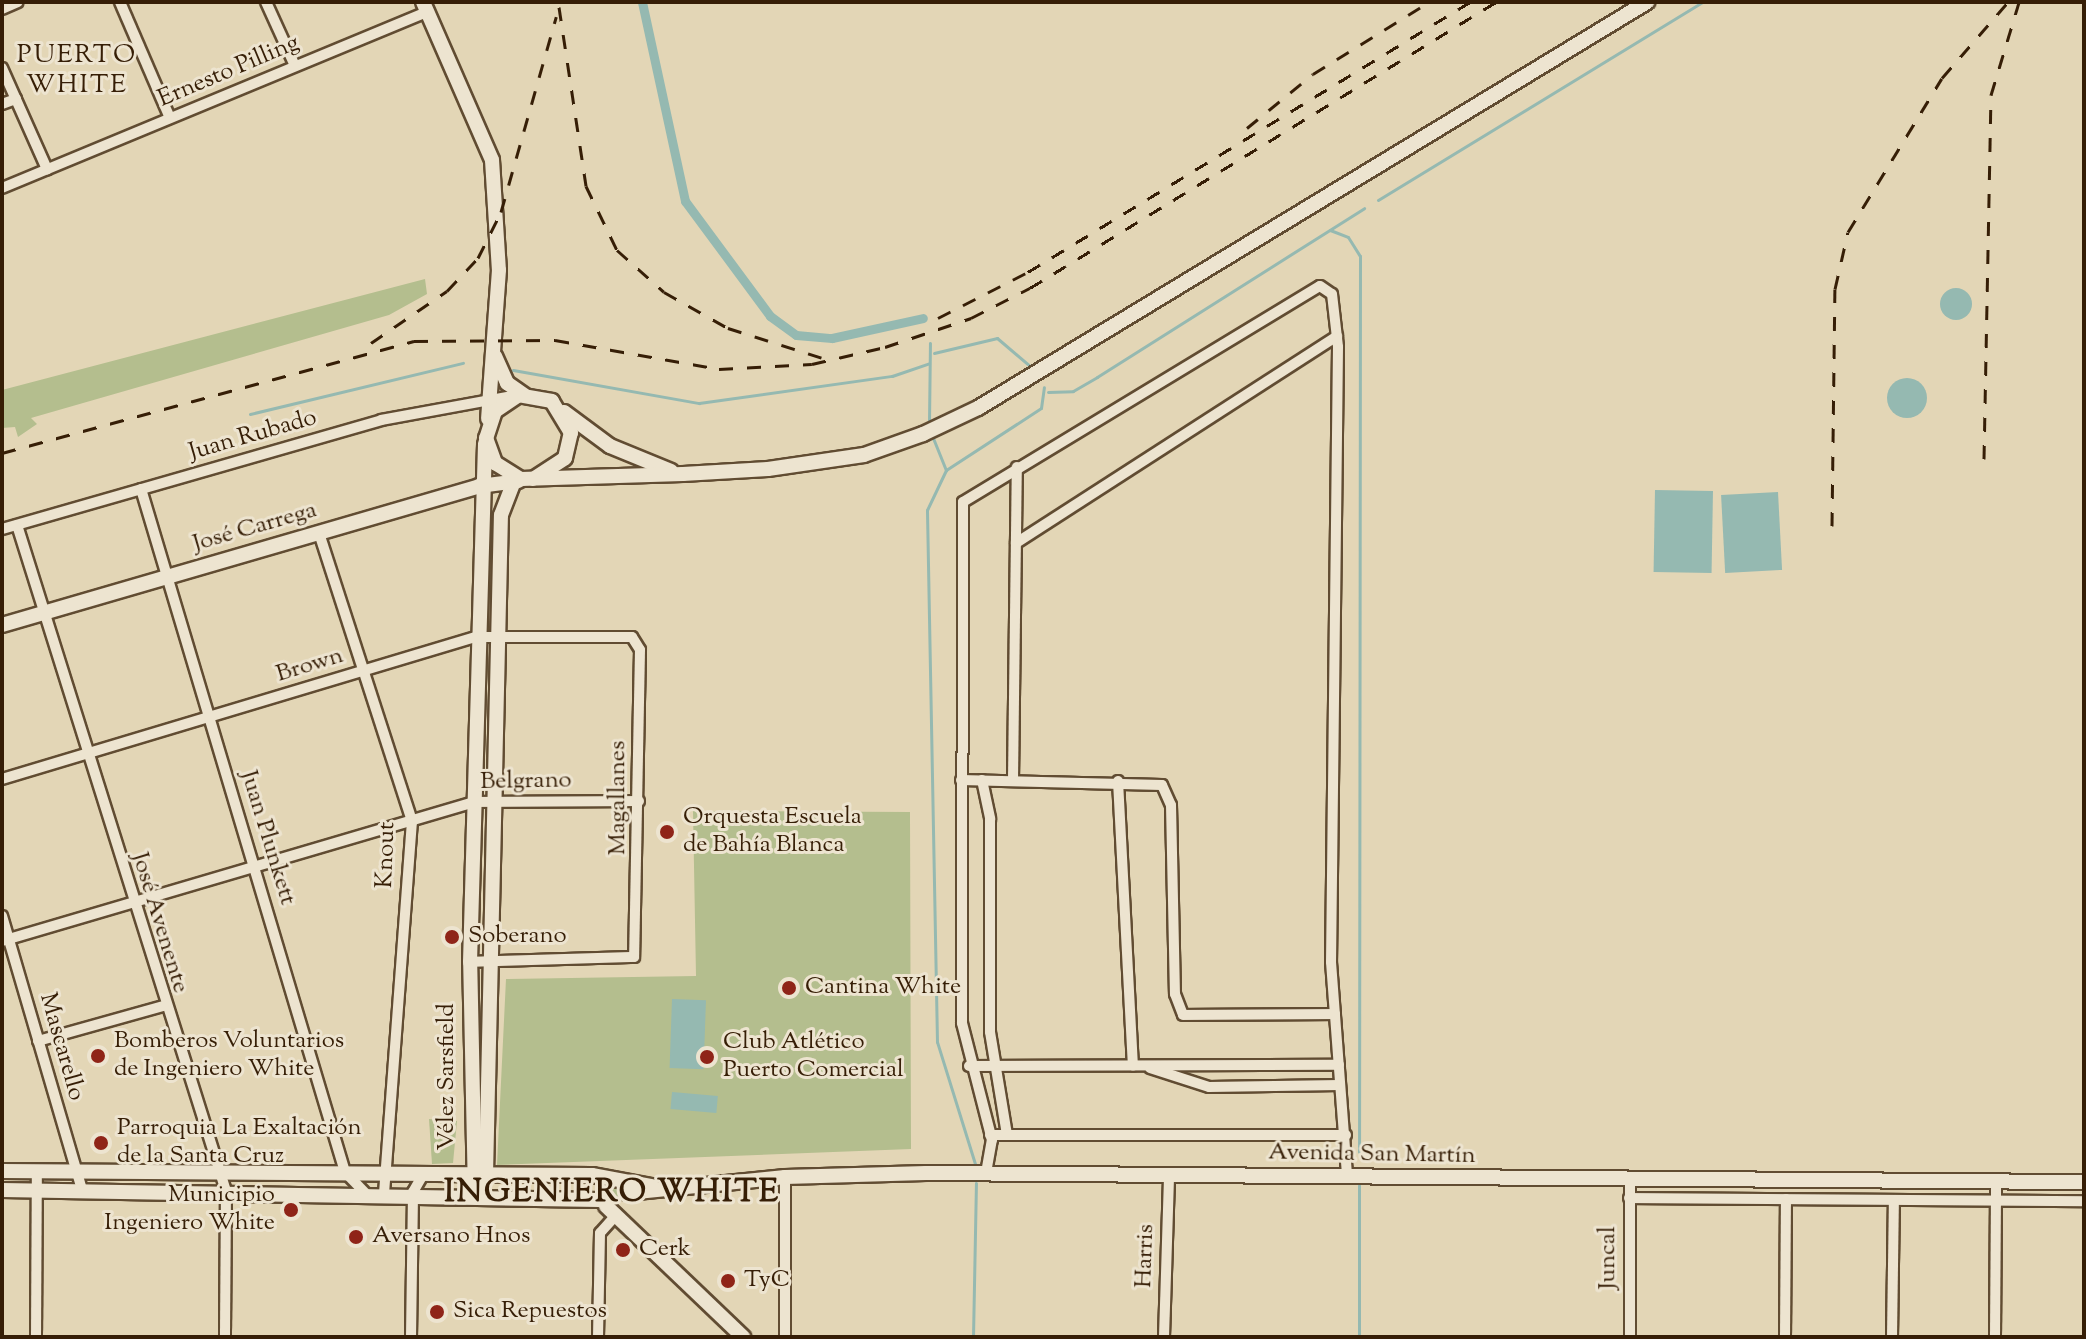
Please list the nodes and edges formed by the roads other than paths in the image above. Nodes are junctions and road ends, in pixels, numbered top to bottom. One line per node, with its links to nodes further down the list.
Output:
1 (18, 2): 6 (street)
2 (120, 2): 11 (street)
3 (266, 2): 7 (street)
4 (1647, 2): 21 (main road, José Carrega)
5 (425, 7): 7 (street, Ernesto Pilling); 15 (main road, Vélez Sarsfield)
6 (2, 9)
7 (295, 66): 11 (street, Ernesto Pilling)
8 (2, 68): 9 (street)
9 (16, 99): 10 (street); 12 (street)
10 (2, 104)
11 (170, 118): 12 (street, Ernesto Pilling)
12 (47, 169): 13 (street, Ernesto Pilling)
13 (2, 188)
14 (1337, 336): 20 (street); 28 (street); 54 (street)
15 (494, 352): 16 (main road); 17 (main road, Vélez Sarsfield)
16 (521, 395): 17 (street, Juan Rubado); 18 (main road); 19 (main road)
17 (489, 399): 19 (main road, Vélez Sarsfield); 24 (street, Juan Rubado)
18 (561, 409): 21 (main road); 22 (main road)
19 (487, 431): 22 (main road); 23 (main road, Vélez Sarsfield)
20 (1017, 467): 28 (street); 39 (street)
21 (683, 474): 22 (main road, José Carrega)
22 (523, 481): 23 (main road, José Carrega); 32 (main road, Vélez Sarsfield)
23 (479, 486): 27 (main road, José Carrega); 33 (main road, Vélez Sarsfield)
24 (141, 489): 25 (street, Juan Rubado); 29 (street, Juan Plunkett)
25 (17, 525): 26 (street, Juan Rubado); 30 (street, José Avenente)
26 (2, 529)
27 (319, 533): 29 (main road, José Carrega); 35 (street, Knout)
28 (1016, 543): 41 (street)
29 (168, 576): 30 (main road, José Carrega); 36 (street, Juan Plunkett)
30 (44, 613): 31 (main road, José Carrega); 37 (street, José Avenente)
31 (2, 625)
32 (497, 634): 33 (street, Brown); 34 (street, Brown); 43 (main road, Vélez Sarsfield)
33 (476, 637): 35 (street, Brown); 45 (main road, Vélez Sarsfield)
34 (635, 640): 44 (street, Magallanes)
35 (363, 671): 36 (street, Brown); 46 (street, Knout)
36 (210, 717): 37 (street, Brown); 47 (street, Juan Plunkett)
37 (86, 754): 38 (street, Brown); 48 (street, José Avenente)
38 (2, 779)
39 (961, 780): 40 (street); 57 (street)
40 (982, 780): 41 (street); 58 (street)
41 (1013, 780): 42 (street)
42 (1118, 781): 54 (street); 59 (street)
43 (492, 800): 44 (street, Belgrano); 45 (street, Belgrano); 52 (main road, Vélez Sarsfield)
44 (639, 801): 52 (street, Magallanes)
45 (473, 802): 46 (street, Belgrano); 51 (main road, Vélez Sarsfield)
46 (412, 821): 47 (street, Belgrano); 69 (street, Knout)
47 (254, 867): 48 (street, Belgrano); 68 (street, Juan Plunkett)
48 (131, 903): 50 (street, Belgrano); 53 (street, José Avenente)
49 (2, 916): 50 (street, Mascarello)
50 (5, 940): 55 (street, Mascarello)
51 (470, 962): 52 (street); 71 (main road, Vélez Sarsfield)
52 (489, 962): 73 (main road, Vélez Sarsfield)
53 (163, 1006): 55 (street); 67 (street, José Avenente)
54 (1335, 1014): 56 (street)
55 (38, 1041): 66 (street, Mascarello)
56 (1339, 1065): 59 (street); 60 (street)
57 (969, 1066): 58 (street); 61 (street)
58 (996, 1066): 59 (street); 62 (street)
59 (1139, 1066): 60 (street)
60 (1340, 1085): 63 (street)
61 (990, 1135): 62 (street); 72 (street)
62 (1007, 1135): 63 (street)
63 (1346, 1135): 76 (street)
64 (2, 1171): 65 (main road, Avenida San Martín)
65 (37, 1171): 66 (main road, Avenida San Martín); 83 (street)
66 (76, 1171): 67 (main road, Avenida San Martín); 84 (street, Mascarello)
67 (214, 1171): 68 (main road, Avenida San Martín); 85 (street, José Avenente)
68 (345, 1172): 69 (main road, Avenida San Martín); 86 (street, Juan Plunkett)
69 (386, 1173): 70 (main road, Avenida San Martín); 87 (street, Knout)
70 (424, 1173): 71 (main road, Avenida San Martín); 88 (street)
71 (469, 1173): 73 (main road, Avenida San Martín); 89 (main road, Vélez Sarsfield)
72 (986, 1173): 74 (main road, Avenida San Martín); 75 (main road, Avenida San Martín)
73 (486, 1174): 77 (main road, Avenida San Martín); 89 (main road, Vélez Sarsfield)
74 (1169, 1175): 76 (main road, Avenida San Martín); 104 (street, Harris)
75 (785, 1177): 81 (main road, Avenida San Martín); 103 (street)
76 (1347, 1177): 78 (main road, Avenida San Martín)
77 (616, 1179): 81 (main road, Avenida San Martín); 90 (main road); 96 (main road)
78 (1630, 1180): 79 (main road, Avenida San Martín); 91 (street, Juncal)
79 (1996, 1182): 80 (main road, Avenida San Martín); 94 (street)
80 (2084, 1182)
81 (660, 1188): 90 (main road, Avenida San Martín)
82 (2, 1190): 83 (main road, Avenida San Martín)
83 (37, 1190): 84 (main road, Avenida San Martín); 98 (street)
84 (82, 1190): 85 (main road, Avenida San Martín)
85 (226, 1191): 86 (main road, Avenida San Martín); 99 (street)
86 (364, 1192): 87 (main road, Avenida San Martín)
87 (384, 1192): 88 (main road, Avenida San Martín)
88 (413, 1192): 89 (main road, Avenida San Martín); 100 (street)
89 (475, 1193): 96 (main road, Avenida San Martín)
90 (626, 1196): 96 (main road, Avenida San Martín); 97 (main road)
91 (1629, 1198): 92 (street); 105 (street, Juncal)
92 (1786, 1199): 93 (street); 106 (street)
93 (1894, 1200): 94 (street); 107 (street)
94 (1996, 1201): 95 (street); 108 (street)
95 (2084, 1201)
96 (607, 1207): 97 (main road); 101 (street)
97 (637, 1230): 102 (main road)
98 (36, 1337)
99 (225, 1337)
100 (411, 1337)
101 (598, 1337)
102 (743, 1337)
103 (785, 1337)
104 (1164, 1337)
105 (1630, 1337)
106 (1785, 1337)
107 (1892, 1337)
108 (1995, 1337)

